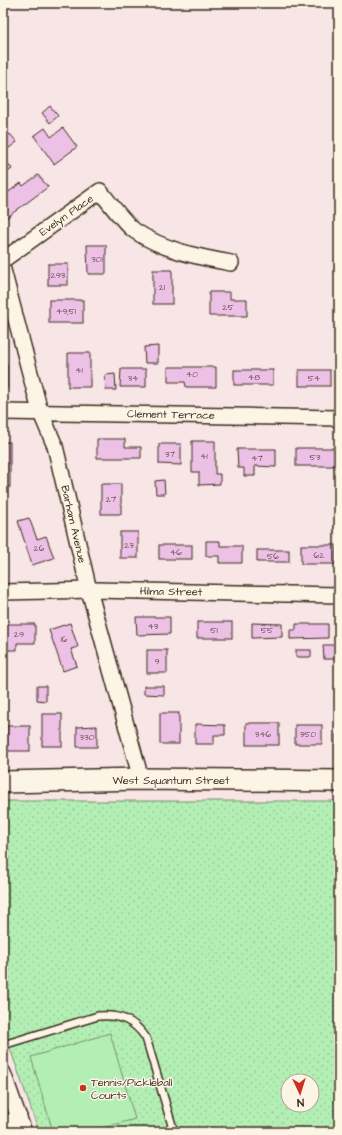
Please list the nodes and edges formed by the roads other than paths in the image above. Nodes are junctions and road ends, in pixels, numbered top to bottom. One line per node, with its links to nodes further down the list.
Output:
1 (3, 260): 2 (street, Evelyn Place)
2 (231, 263)
3 (3, 270): 4 (street, Barham Avenue)
4 (40, 411): 5 (street, Clement Terrace); 6 (street, Clement Terrace); 7 (street, Barham Avenue)
5 (3, 412)
6 (339, 418)
7 (89, 590): 8 (street, Hilma Street); 9 (street, Hilma Street); 10 (street, Barham Avenue)
8 (3, 592)
9 (339, 595)
10 (141, 779): 11 (main road, West Squantum Street); 12 (main road, West Squantum Street)
11 (339, 781)
12 (3, 782)
13 (3, 1045): 18 (lane)
14 (3, 1073): 15 (street)
15 (19, 1117): 16 (street); 17 (street)
16 (3, 1126)
17 (24, 1132)
18 (174, 1132)

